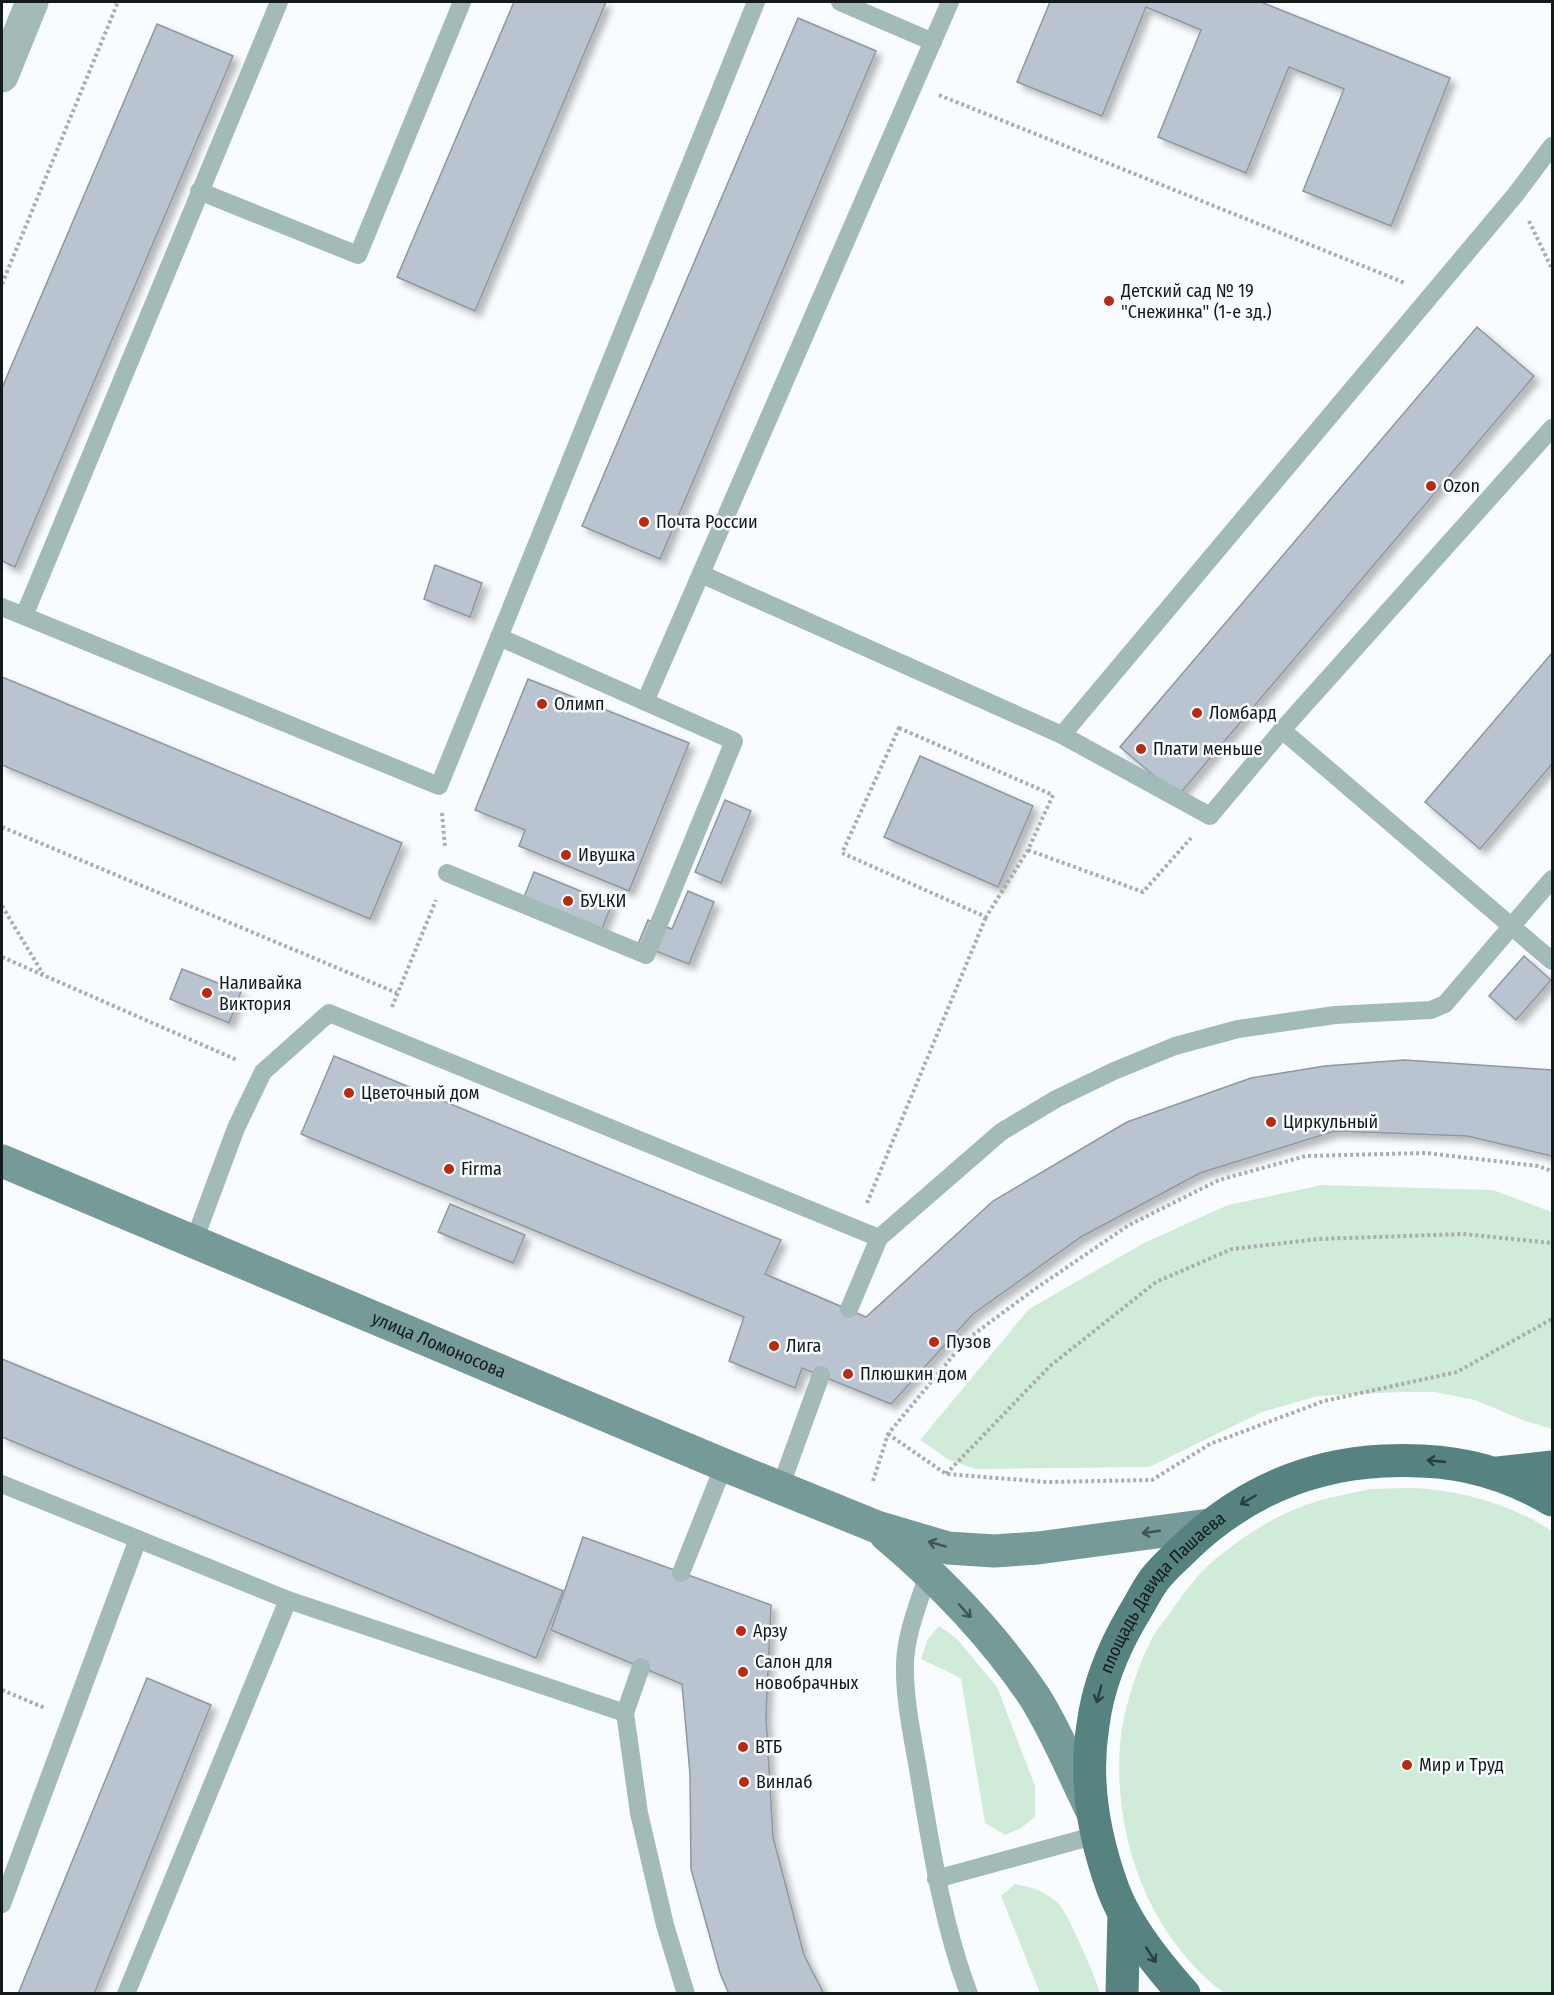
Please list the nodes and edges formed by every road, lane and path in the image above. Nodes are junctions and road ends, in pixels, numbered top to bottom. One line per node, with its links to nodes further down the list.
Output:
1 (32, 2): 9 (street)
2 (118, 2): 15 (path)
3 (279, 2): 12 (lane)
4 (462, 2): 12 (lane)
5 (756, 2): 21 (lane)
6 (840, 2): 8 (lane)
7 (950, 2): 8 (lane)
8 (933, 42): 10 (lane)
9 (2, 76)
10 (913, 85): 16 (path); 18 (lane)
11 (1552, 146): 13 (lane)
12 (199, 191): 20 (lane)
13 (1516, 194): 14 (path); 16 (lane)
14 (1552, 269)
15 (2, 284)
16 (1432, 294): 24 (lane)
17 (1552, 428): 23 (lane)
18 (701, 574): 22 (lane); 24 (lane)
19 (2, 607): 20 (lane)
20 (24, 616): 25 (lane)
21 (499, 637): 22 (lane); 25 (lane)
22 (645, 702): 29 (lane)
23 (1282, 730): 26 (lane); 33 (lane)
24 (1062, 735): 26 (lane)
25 (439, 786): 29 (path)
26 (1210, 816): 28 (path)
27 (2, 827): 37 (path)
28 (1028, 850): 32 (path); 32 (path)
29 (447, 873): 37 (path)
30 (1552, 879): 33 (lane)
31 (2, 906): 36 (path)
32 (987, 917): 42 (path)
33 (1512, 928): 35 (lane); 43 (lane)
34 (2, 957): 36 (path)
35 (1552, 961)
36 (44, 976): 39 (path)
37 (397, 993): 38 (path)
38 (381, 1032): 39 (lane); 42 (lane)
39 (263, 1072): 44 (lane)
40 (2, 1161): 44 (street, улица Ломоносова)
41 (1552, 1171): 49 (path)
42 (856, 1229): 43 (lane)
43 (879, 1238): 46 (lane)
44 (194, 1241): 50 (street, улица Ломоносова)
45 (1552, 1243): 53 (path)
46 (849, 1310)
47 (1552, 1319): 53 (path)
48 (821, 1375): 56 (lane)
49 (888, 1434): 53 (path); 54 (path)
50 (724, 1465): 56 (street, улица Ломоносова); 62 (lane)
51 (1552, 1467): 52 (main road)
52 (1493, 1473): 57 (main road, площадь Давида Пашаева); 58 (main road, площадь Давида Пашаева, one-way to 58)
53 (946, 1474)
54 (873, 1481)
55 (2, 1484): 60 (lane)
56 (780, 1488): 59 (street, улица Ломоносова)
57 (1552, 1500)
58 (1209, 1525): 59 (street, one-way to 59); 68 (main road, площадь Давида Пашаева, one-way to 68)
59 (877, 1527): 61 (street)
60 (138, 1539): 63 (lane); 67 (lane)
61 (928, 1571): 68 (street, one-way to 68); 69 (lane)
62 (681, 1573)
63 (288, 1600): 66 (lane); 72 (lane)
64 (642, 1667): 66 (lane)
65 (2, 1690): 67 (path)
66 (625, 1713): 73 (lane)
67 (71, 1718): 70 (lane)
68 (1095, 1823): 69 (lane); 71 (main road, площадь Давида Пашаева)
69 (936, 1879): 74 (lane)
70 (2, 1904)
71 (1124, 1913): 75 (main road); 76 (main road, площадь Давида Пашаева, one-way to 76)
72 (126, 1994)
73 (686, 1994)
74 (969, 1994)
75 (1122, 1994)
76 (1184, 1994)

